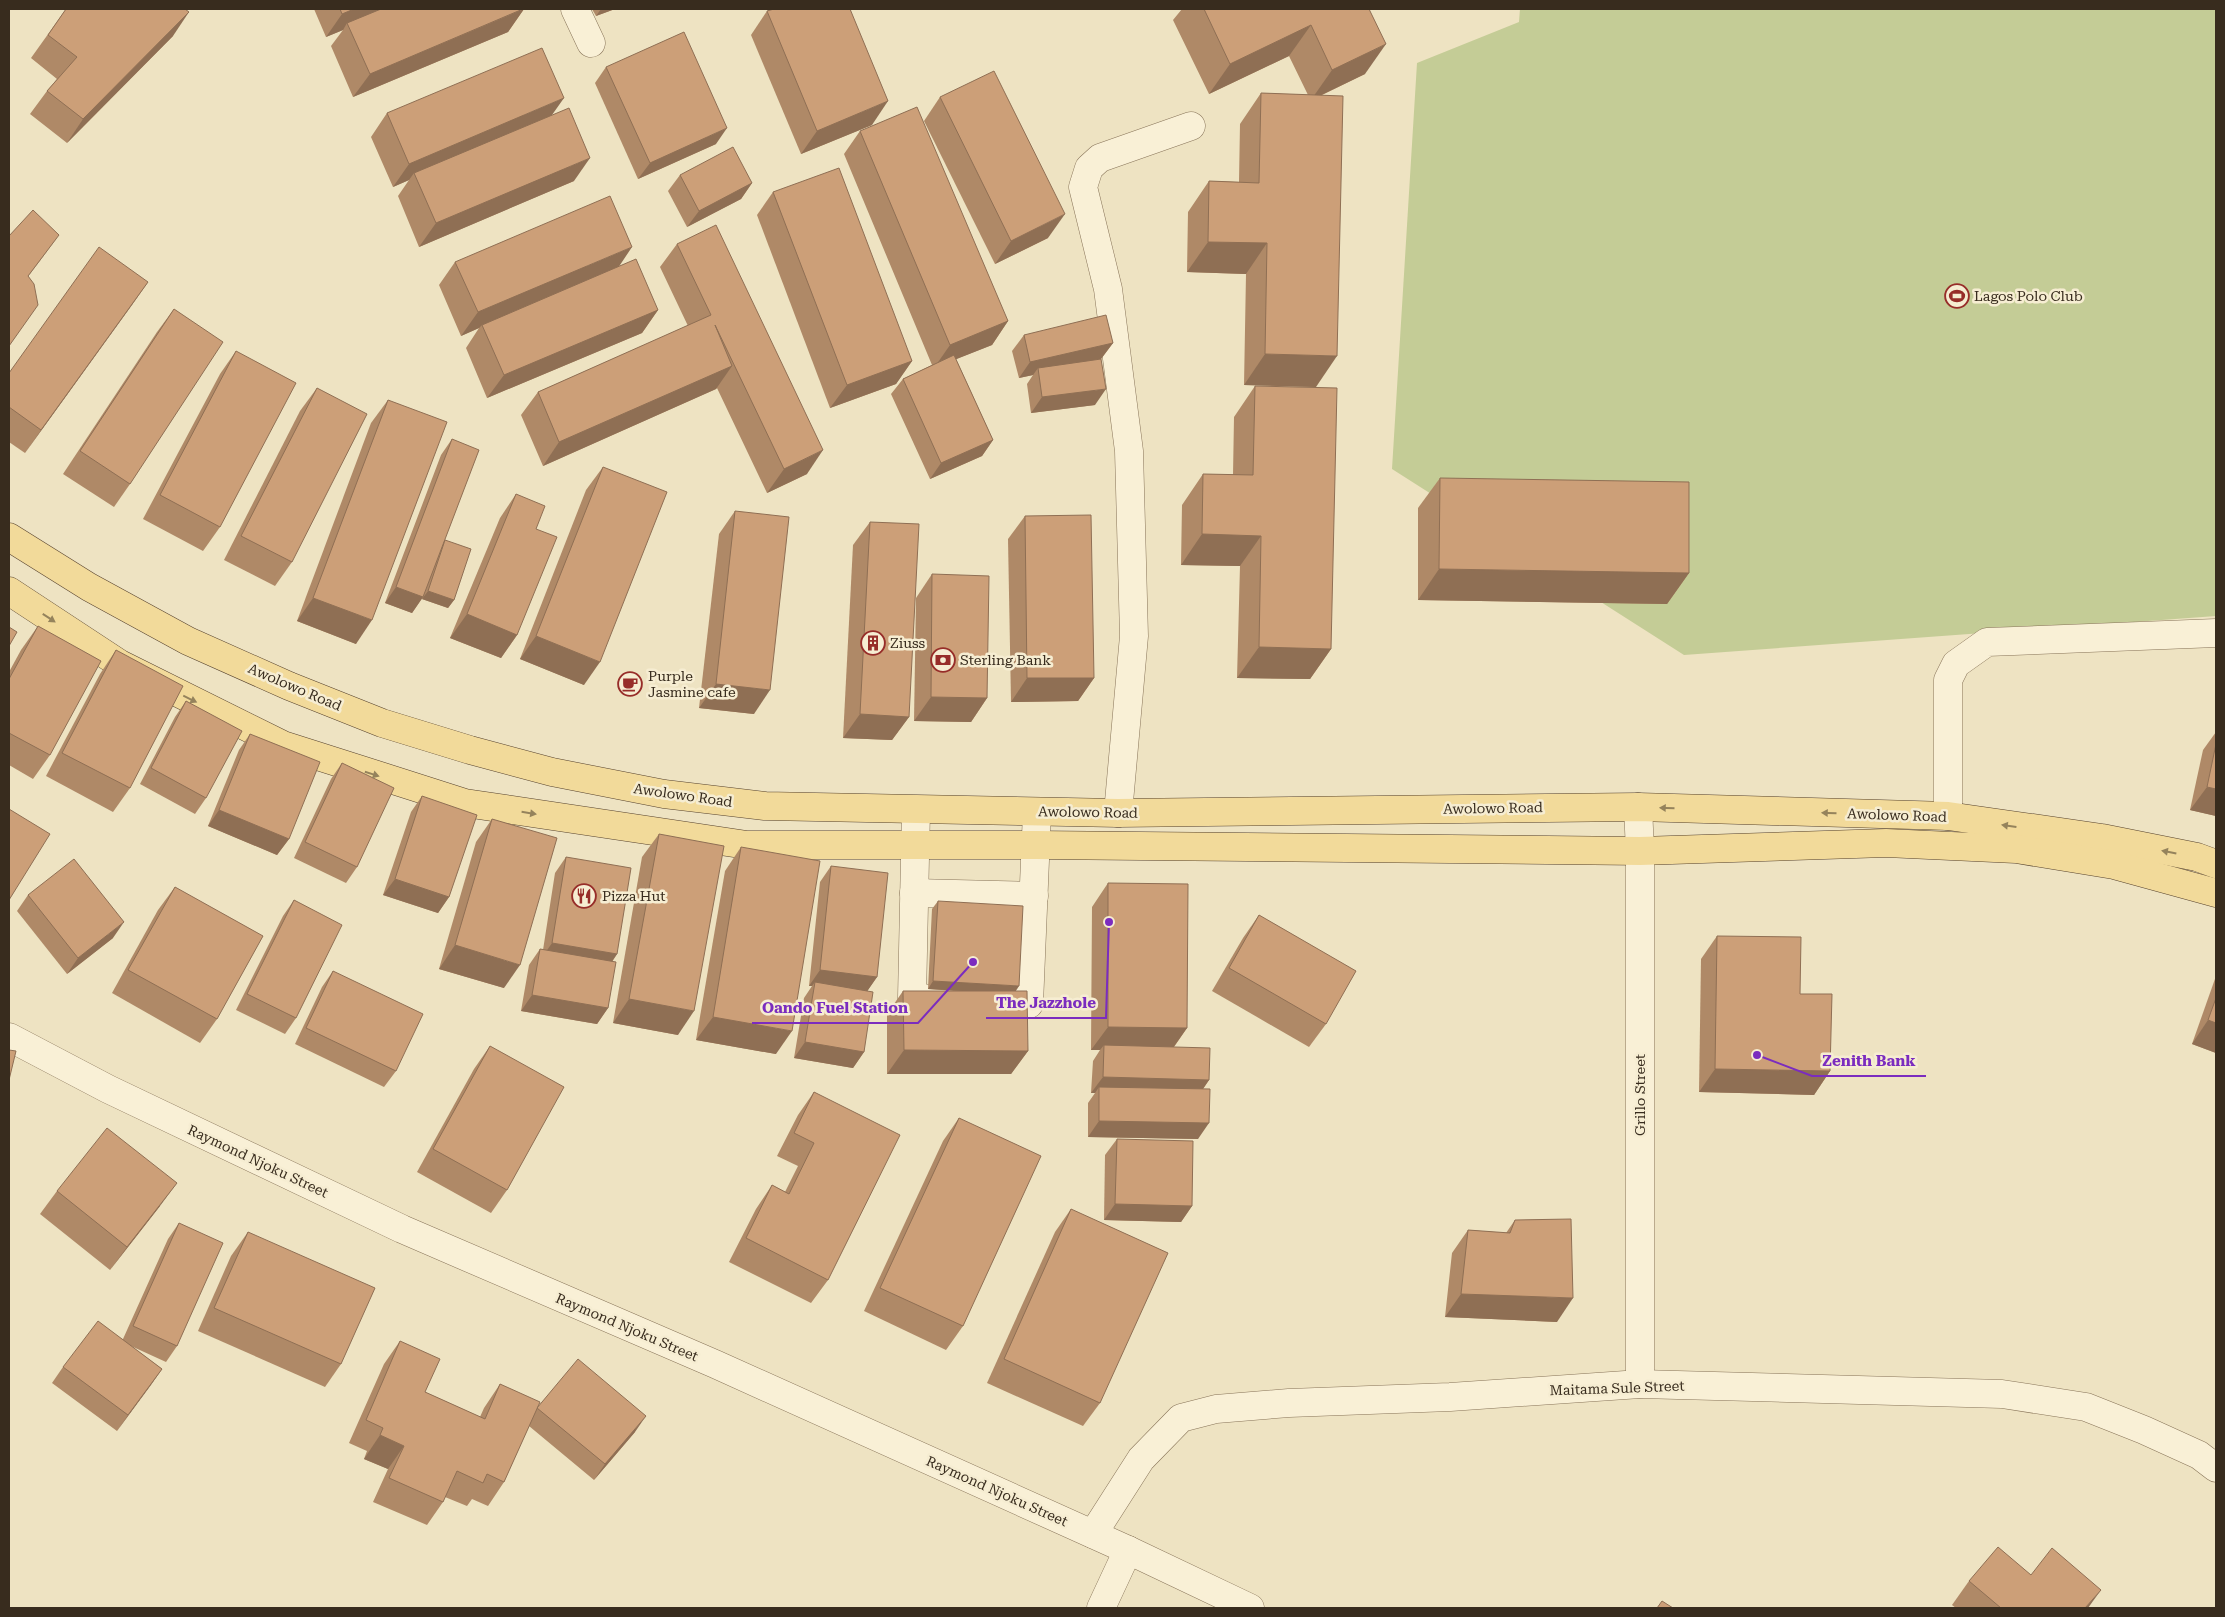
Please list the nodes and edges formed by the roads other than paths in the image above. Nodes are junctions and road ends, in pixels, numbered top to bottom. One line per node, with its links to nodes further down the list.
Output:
1 (575, 9): 2 (street)
2 (591, 43)
3 (1191, 126): 10 (street)
4 (9, 537): 8 (main road, Awolowo Road)
5 (9, 591): 12 (main road, Awolowo Road, one-way to 12)
6 (2216, 633): 11 (street)
7 (1638, 807): 10 (main road, Awolowo Road); 11 (main road, Awolowo Road, one-way to 7); 14 (street, Grillo Street)
8 (916, 810): 9 (main road, Awolowo Road); 12 (street)
9 (1037, 812): 10 (main road, Awolowo Road); 13 (street)
10 (1118, 813)
11 (1948, 816): 15 (main road, Awolowo Road, one-way to 11)
12 (914, 845): 13 (main road, Awolowo Road); 16 (street)
13 (1036, 845): 14 (main road, Awolowo Road); 19 (street)
14 (1640, 851): 17 (main road, Awolowo Road); 22 (street, Grillo Street)
15 (2216, 864)
16 (914, 892): 18 (street); 19 (street)
17 (2216, 893)
18 (994, 894): 19 (street); 20 (street)
19 (1034, 896)
20 (993, 921)
21 (9, 1036): 24 (street, Raymond Njoku Street)
22 (1640, 1384): 23 (street, Maitama Sule Street); 24 (street, Maitama Sule Street)
23 (2216, 1468)
24 (1093, 1534): 25 (street, Raymond Njoku Street)
25 (1128, 1550): 26 (street); 27 (street, Raymond Njoku Street)
26 (1101, 1608)
27 (1250, 1608)

